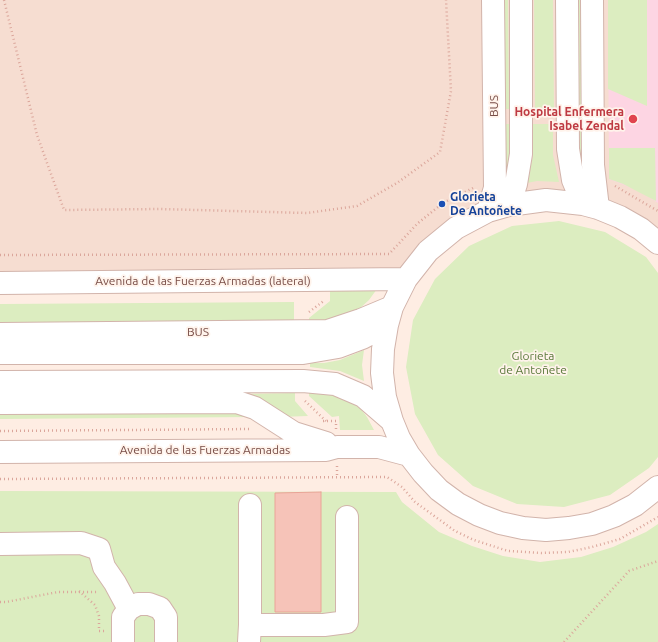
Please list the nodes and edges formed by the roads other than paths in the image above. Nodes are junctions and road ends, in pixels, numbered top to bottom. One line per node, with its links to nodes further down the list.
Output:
1 (493, 0): 7 (street, BUS)
2 (521, 0): 5 (street)
3 (567, 0): 6 (street)
4 (592, 0): 6 (street)
5 (509, 205): 6 (street); 7 (street)
6 (590, 206): 8 (street)
7 (488, 211): 9 (street)
8 (658, 243)
9 (406, 279): 10 (street, Avenida de las Fuerzas Armadas (lateral)); 11 (street)
10 (0, 283)
11 (390, 316): 12 (street, BUS); 13 (street); 16 (street)
12 (0, 334)
13 (0, 353)
14 (0, 382): 16 (street)
15 (0, 404): 17 (street)
16 (392, 421): 19 (street)
17 (337, 447): 18 (street, Avenida de las Fuerzas Armadas); 19 (street, Avenida de las Fuerzas Armadas)
18 (0, 452)
19 (409, 455): 20 (street)
20 (658, 487)
21 (250, 504): 25 (street)
22 (347, 517): 25 (street)
23 (0, 544): 24 (street)
24 (125, 602): 26 (street); 27 (street)
25 (249, 634)
26 (123, 637)
27 (166, 642)

